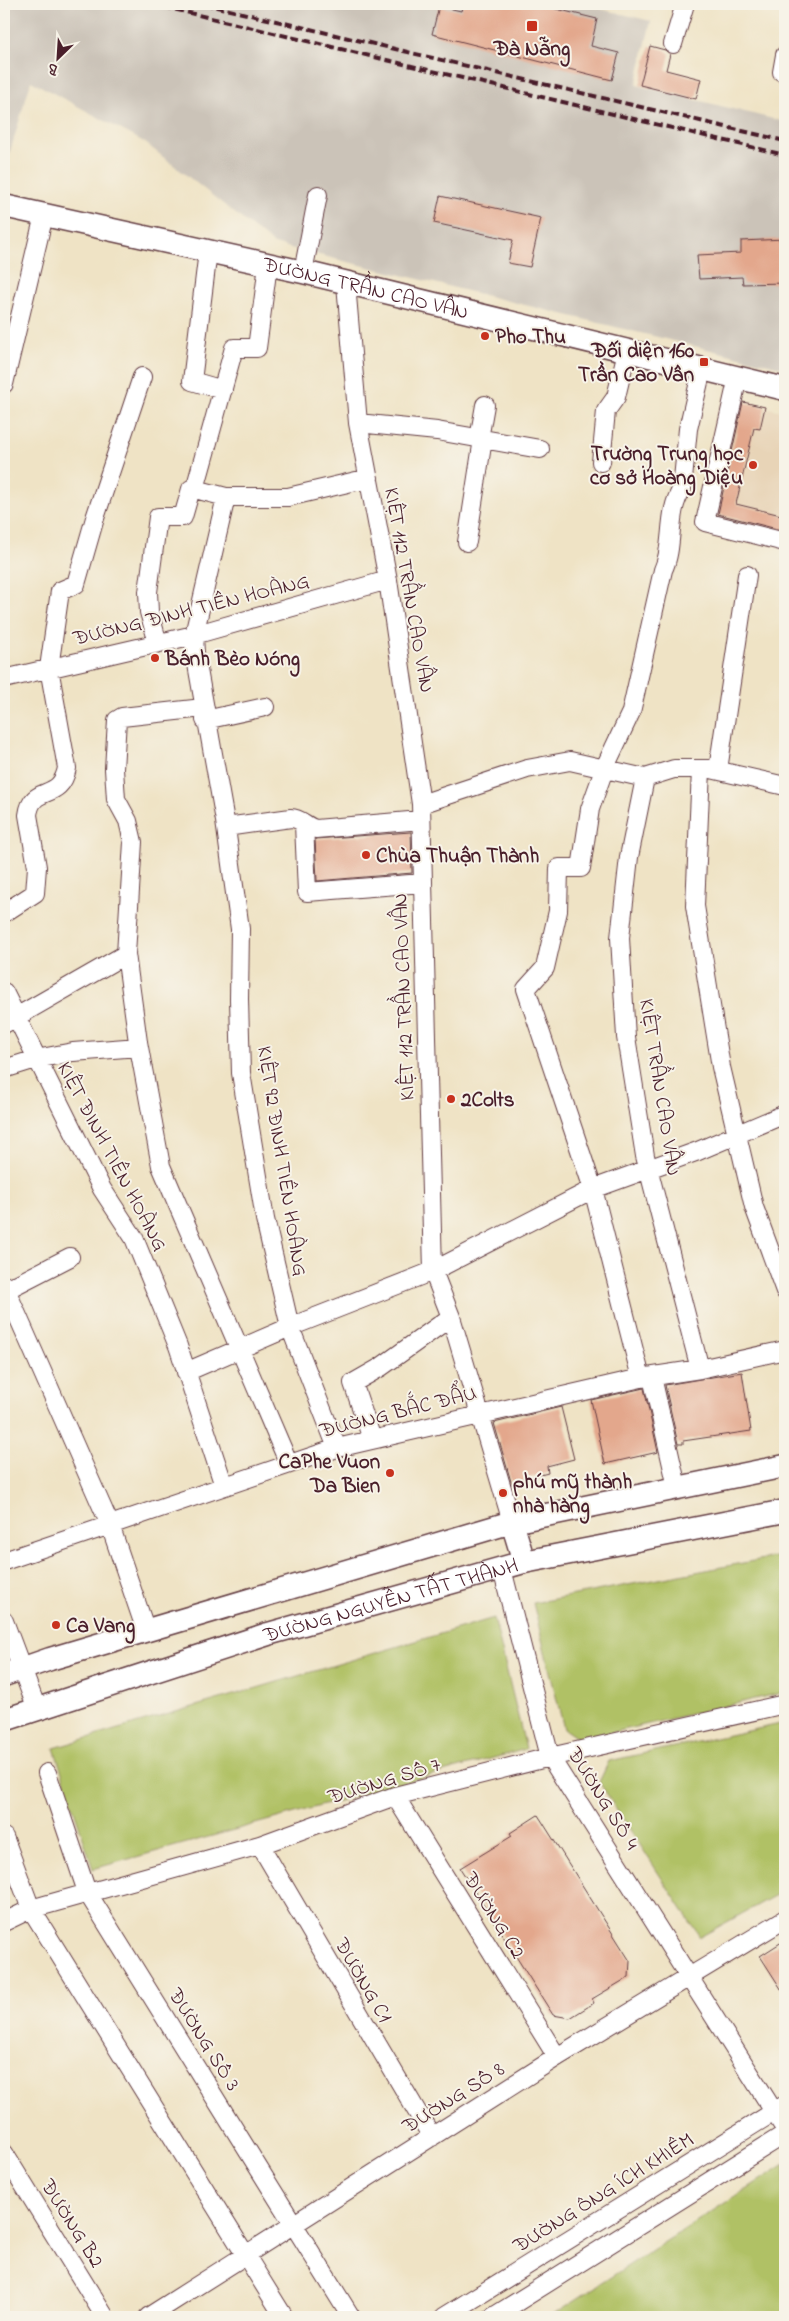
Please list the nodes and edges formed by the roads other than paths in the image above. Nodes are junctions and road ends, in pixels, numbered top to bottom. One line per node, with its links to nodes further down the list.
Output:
1 (685, 4): 2 (street)
2 (673, 44)
3 (318, 195): 8 (street)
4 (4, 206): 5 (main road, ĐƯỜNG TRẦN CAO VÂN)
5 (44, 216): 6 (main road, ĐƯỜNG TRẦN CAO VÂN); 14 (street)
6 (208, 251): 7 (main road, ĐƯỜNG TRẦN CAO VÂN); 16 (street)
7 (268, 265): 8 (main road, ĐƯỜNG TRẦN CAO VÂN); 16 (street)
8 (302, 272): 9 (main road, ĐƯỜNG TRẦN CAO VÂN)
9 (346, 284): 10 (main road, ĐƯỜNG TRẦN CAO VÂN); 18 (street, KIỆT 112 TRẦN CAO VÂN)
10 (627, 351): 11 (main road, ĐƯỜNG TRẦN CAO VÂN); 21 (street)
11 (702, 369): 13 (main road, ĐƯỜNG TRẦN CAO VÂN); 35 (street)
12 (142, 377): 31 (street)
13 (738, 377): 15 (main road, ĐƯỜNG TRẦN CAO VÂN); 26 (street)
14 (4, 384)
15 (785, 389)
16 (223, 390): 23 (street)
17 (485, 405): 19 (street)
18 (358, 423): 19 (street); 22 (street, KIỆT 112 TRẦN CAO VÂN)
19 (481, 439): 20 (street); 25 (street)
20 (540, 449)
21 (601, 462)
22 (369, 478): 24 (street); 28 (street, KIỆT 112 TRẦN CAO VÂN)
23 (195, 488): 24 (street); 30 (street)
24 (226, 497): 29 (street, KIỆT 92 ĐINH TIÊN HOÀNG)
25 (467, 542)
26 (785, 542)
27 (747, 575): 36 (street)
28 (388, 580): 29 (street, ĐƯỜNG ĐINH TIÊN HOÀNG); 39 (street, KIỆT 112 TRẦN CAO VÂN)
29 (194, 635): 30 (street, ĐƯỜNG ĐINH TIÊN HOÀNG); 34 (street, KIỆT 92 ĐINH TIÊN HOÀNG)
30 (158, 643): 31 (street, ĐƯỜNG ĐINH TIÊN HOÀNG)
31 (49, 668): 32 (street, ĐƯỜNG ĐINH TIÊN HOÀNG); 43 (street)
32 (4, 679)
33 (265, 707): 34 (street)
34 (204, 714): 41 (street, KIỆT 92 ĐINH TIÊN HOÀNG); 44 (street)
35 (605, 767): 37 (street); 39 (street); 53 (street)
36 (710, 770): 37 (street); 38 (street); 51 (street)
37 (645, 778): 52 (street, KIỆT TRẦN CAO VÂN)
38 (785, 786)
39 (421, 812): 40 (street); 42 (street, KIỆT 112 TRẦN CAO VÂN)
40 (304, 824): 41 (street); 42 (street)
41 (226, 827): 59 (street, KIỆT 92 ĐINH TIÊN HOÀNG)
42 (423, 883): 55 (street, KIỆT 112 TRẦN CAO VÂN)
43 (4, 913)
44 (126, 954): 46 (street); 47 (street)
45 (4, 992): 46 (street, KIỆT ĐINH TIÊN HOÀNG)
46 (10, 1020): 48 (street, KIỆT ĐINH TIÊN HOÀNG)
47 (139, 1047): 48 (street); 60 (street)
48 (36, 1059): 49 (street); 63 (street, KIỆT ĐINH TIÊN HOÀNG)
49 (4, 1069)
50 (785, 1114): 51 (street)
51 (737, 1134): 52 (street); 57 (street)
52 (649, 1170): 53 (street); 62 (street, KIỆT TRẦN CAO VÂN)
53 (593, 1189): 55 (street); 64 (street)
54 (70, 1258): 56 (street)
55 (433, 1271): 58 (street, KIỆT 112 TRẦN CAO VÂN); 59 (street)
56 (5, 1288): 74 (street)
57 (785, 1291)
58 (451, 1317): 65 (street, KIỆT 112 TRẦN CAO VÂN); 66 (street)
59 (290, 1327): 60 (street); 67 (street, KIỆT 92 ĐINH TIÊN HOÀNG)
60 (239, 1348): 63 (street); 68 (street)
61 (785, 1350): 62 (street, ĐƯỜNG BẮC ĐẨU)
62 (700, 1369): 64 (street, ĐƯỜNG BẮC ĐẨU)
63 (186, 1372): 70 (street, KIỆT ĐINH TIÊN HOÀNG)
64 (647, 1377): 65 (street, ĐƯỜNG BẮC ĐẨU); 71 (street)
65 (479, 1414): 66 (street, ĐƯỜNG BẮC ĐẨU); 73 (street, KIỆT 112 TRẦN CAO VÂN)
66 (372, 1439): 67 (street, ĐƯỜNG BẮC ĐẨU)
67 (337, 1448): 68 (street, ĐƯỜNG BẮC ĐẨU)
68 (289, 1464): 70 (street, ĐƯỜNG BẮC ĐẨU)
69 (785, 1466): 71 (main road, ĐƯỜNG NGUYỄN TẤT THÀNH)
70 (224, 1486): 74 (street, ĐƯỜNG BẮC ĐẨU)
71 (677, 1487): 73 (main road, ĐƯỜNG NGUYỄN TẤT THÀNH)
72 (785, 1511): 76 (main road, ĐƯỜNG NGUYỄN TẤT THÀNH)
73 (512, 1522): 76 (main road); 79 (main road, ĐƯỜNG NGUYỄN TẤT THÀNH)
74 (110, 1524): 75 (street, ĐƯỜNG BẮC ĐẨU); 79 (street)
75 (4, 1561)
76 (524, 1562): 77 (main road, ĐƯỜNG NGUYỄN TẤT THÀNH)
77 (502, 1569): 82 (main road, ĐƯỜNG NGUYỄN TẤT THÀNH); 84 (street, ĐƯỜNG SỐ 4)
78 (4, 1621): 80 (street)
79 (146, 1631): 80 (main road, ĐƯỜNG NGUYỄN TẤT THÀNH)
80 (13, 1672): 82 (street)
81 (785, 1704): 84 (street, ĐƯỜNG SỐ 7)
82 (37, 1709): 83 (main road, ĐƯỜNG NGUYỄN TẤT THÀNH)
83 (4, 1720)
84 (550, 1757): 86 (street, ĐƯỜNG SỐ 7); 93 (street, ĐƯỜNG SỐ 4)
85 (46, 1773): 89 (street, ĐƯỜNG SỐ 3)
86 (395, 1796): 88 (street, ĐƯỜNG SỐ 7); 94 (street, ĐƯỜNG C2)
87 (4, 1837): 90 (street)
88 (260, 1845): 89 (street, ĐƯỜNG SỐ 7); 98 (street, ĐƯỜNG C1)
89 (86, 1892): 90 (street, ĐƯỜNG SỐ 7); 100 (street, ĐƯỜNG SỐ 3)
90 (32, 1909): 92 (street, ĐƯỜNG SỐ 7); 101 (street)
91 (785, 1918): 93 (street, ĐƯỜNG SỐ 8)
92 (4, 1922)
93 (690, 1976): 94 (street, ĐƯỜNG SỐ 8); 95 (street)
94 (557, 2057): 98 (street, ĐƯỜNG SỐ 8)
95 (780, 2108): 96 (street); 106 (street, ĐƯỜNG ÔNG ÍCH KHIÊM)
96 (785, 2129)
97 (785, 2134): 107 (street)
98 (432, 2137): 100 (street, ĐƯỜNG SỐ 8)
99 (4, 2153): 102 (street, ĐƯỜNG B2)
100 (294, 2224): 101 (street, ĐƯỜNG SỐ 8); 105 (street, ĐƯỜNG SỐ 3)
101 (245, 2255): 103 (street, ĐƯỜNG SỐ 8); 104 (street)
102 (105, 2317)
103 (148, 2317)
104 (284, 2317)
105 (351, 2317)
106 (444, 2317)
107 (493, 2317)

